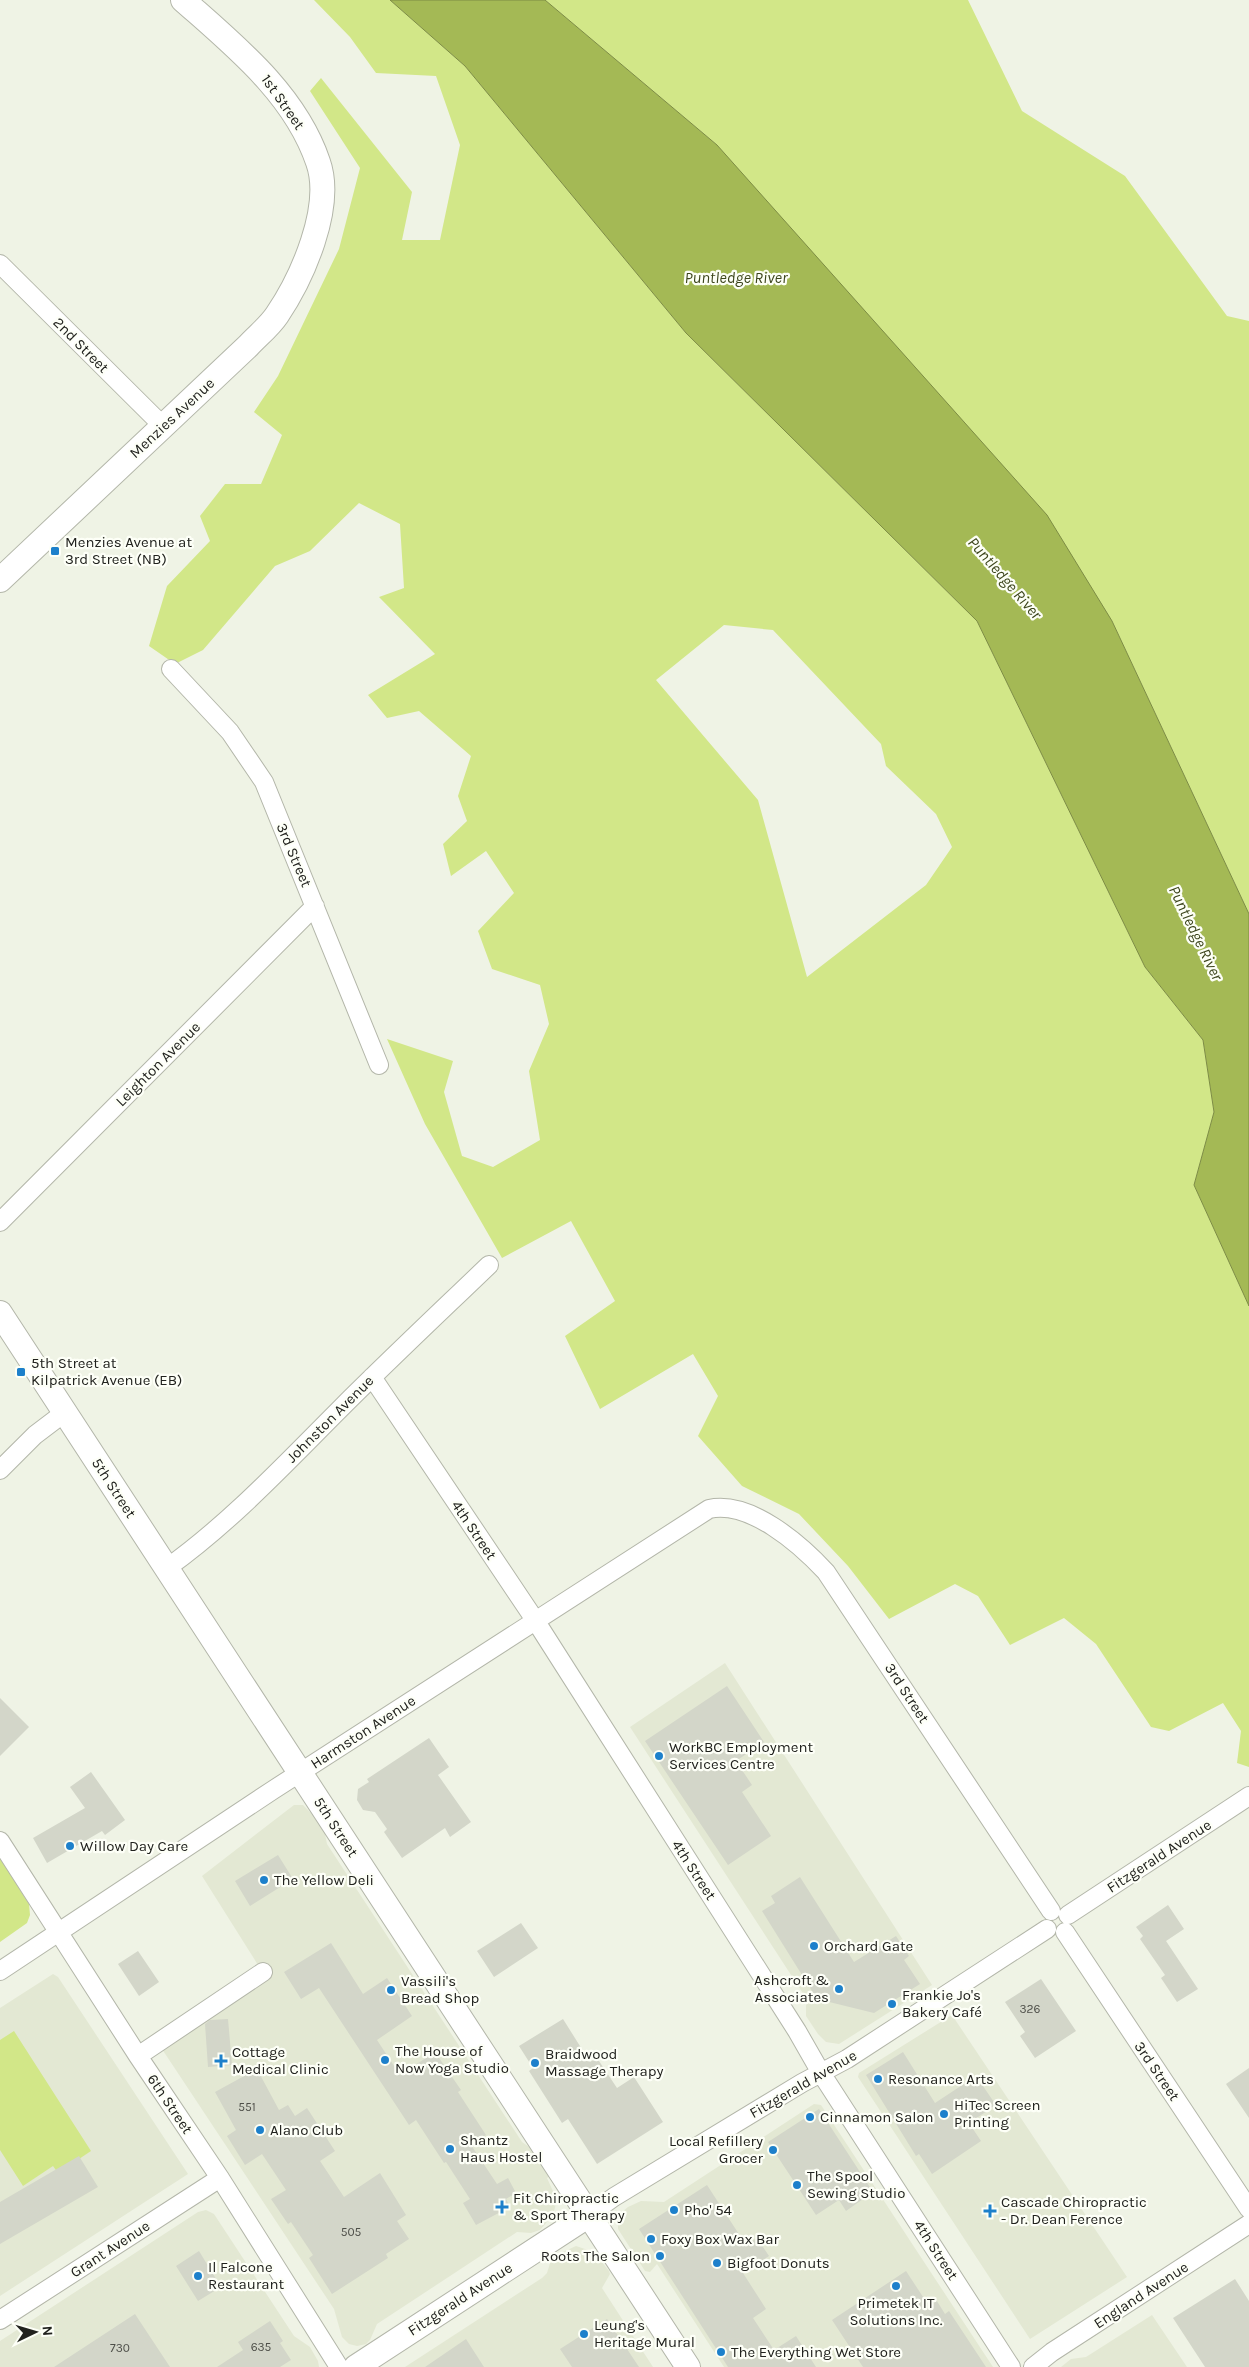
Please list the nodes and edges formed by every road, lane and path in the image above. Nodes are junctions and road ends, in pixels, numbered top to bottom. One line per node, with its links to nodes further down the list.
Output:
1 (183, 0): 2 (street, 1st Street)
2 (315, 235): 4 (street, Menzies Avenue)
3 (0, 264): 4 (street, 2nd Street)
4 (163, 426): 5 (street, Menzies Avenue)
5 (0, 580)
6 (171, 669): 7 (street, 3rd Street)
7 (315, 906): 8 (street, 3rd Street); 9 (street, Leighton Avenue)
8 (379, 1065)
9 (0, 1222)
10 (489, 1265): 12 (street, Johnston Avenue)
11 (0, 1312): 13 (street, 5th Street)
12 (372, 1377): 16 (street, Johnston Avenue); 17 (street, 4th Street)
13 (64, 1412): 14 (street); 16 (street, 5th Street)
14 (0, 1470)
15 (731, 1507): 17 (street, Harmston Avenue); 21 (street, 3rd Street)
16 (166, 1568): 18 (street, 5th Street)
17 (535, 1620): 18 (street, Harmston Avenue); 26 (street, 4th Street)
18 (300, 1773): 22 (street, Harmston Avenue); 29 (street, 5th Street)
19 (1249, 1796): 21 (street, Fitzgerald Avenue)
20 (0, 1841): 22 (street, 6th Street)
21 (1061, 1920): 26 (street, Fitzgerald Avenue); 28 (street, 3rd Street)
22 (60, 1933): 23 (street, Harmston Avenue); 25 (street, 6th Street)
23 (0, 1971)
24 (263, 1972): 25 (street)
25 (138, 2056): 27 (street, 6th Street)
26 (821, 2073): 29 (street, Fitzgerald Avenue); 35 (street, 4th Street)
27 (220, 2178): 31 (street, Grant Avenue); 32 (street, 6th Street)
28 (1249, 2209)
29 (590, 2215): 33 (street, Fitzgerald Avenue); 34 (street, 5th Street)
30 (1249, 2224): 36 (street, England Avenue)
31 (0, 2320)
32 (340, 2367)
33 (356, 2367)
34 (688, 2367)
35 (1011, 2367)
36 (1033, 2367)

